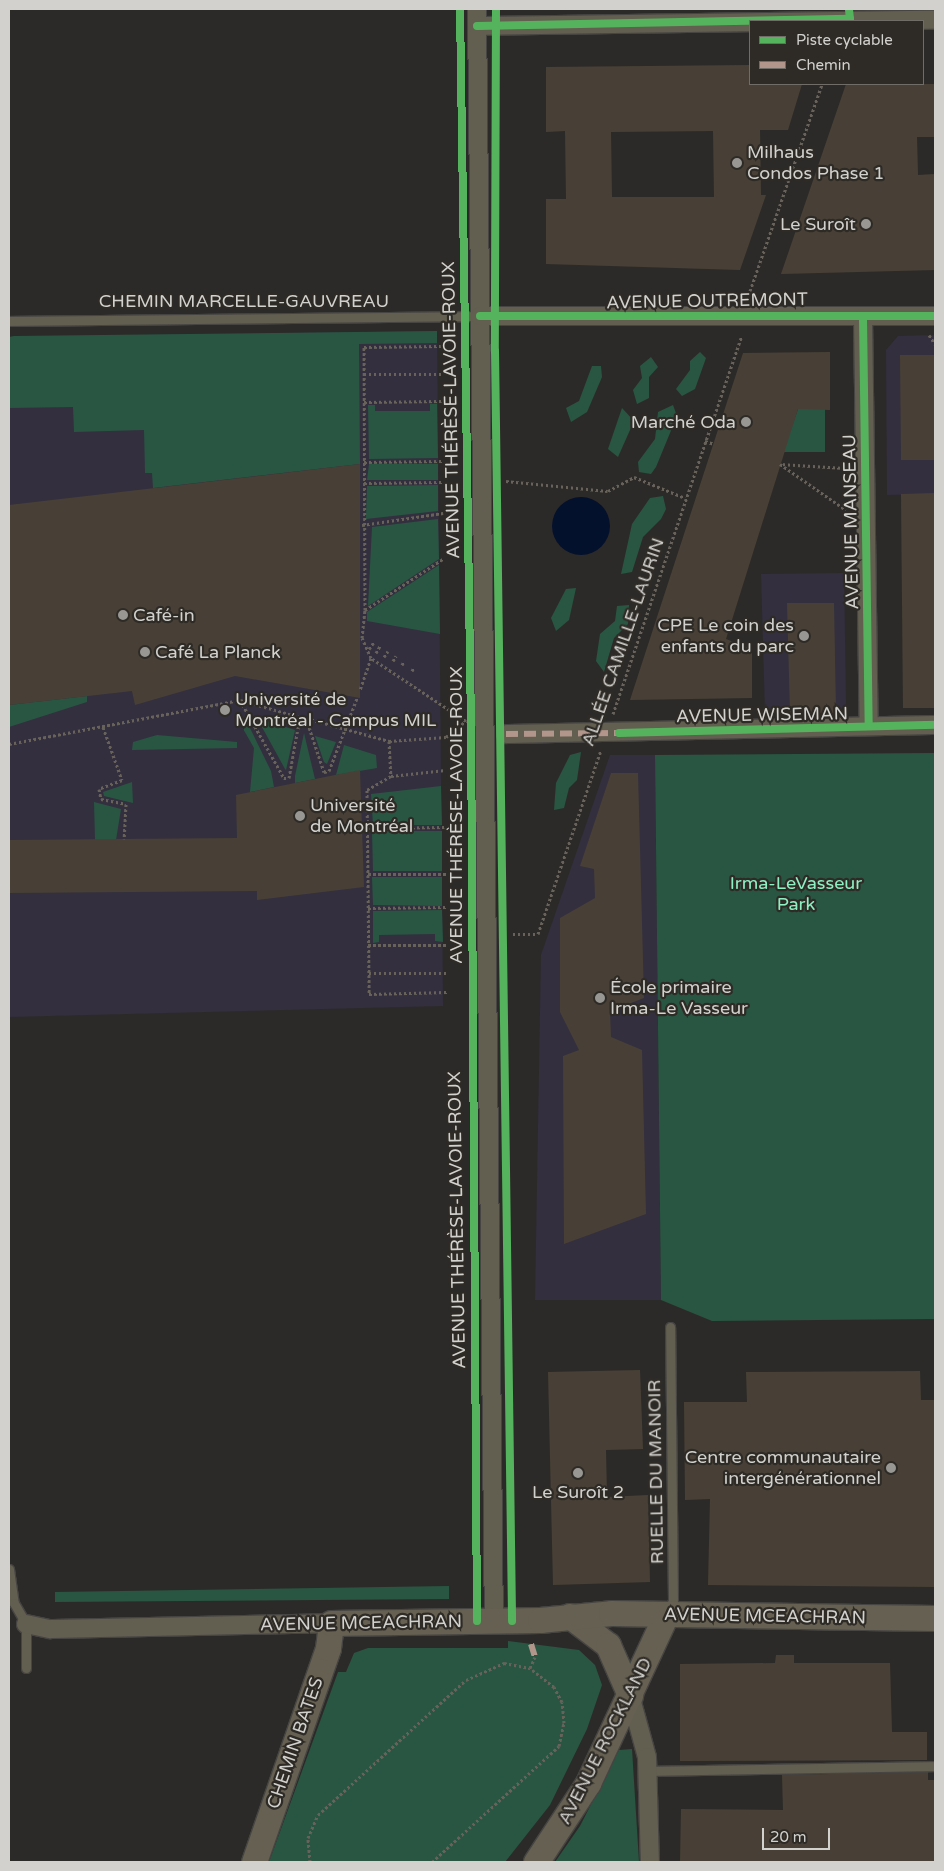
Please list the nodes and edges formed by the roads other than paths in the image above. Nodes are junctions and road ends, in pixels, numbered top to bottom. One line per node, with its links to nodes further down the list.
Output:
1 (849, 14): 2 (street); 3 (street)
2 (477, 17): 4 (street, AVENUE THÉRÈSE-LAVOIE-ROUX)
3 (935, 20)
4 (480, 316): 5 (street, AVENUE OUTREMONT); 6 (lane, CHEMIN MARCELLE-GAUVREAU); 16 (street, AVENUE THÉRÈSE-LAVOIE-ROUX)
5 (863, 318): 7 (street, AVENUE OUTREMONT); 9 (street, AVENUE MANSEAU)
6 (9, 321)
7 (932, 324)
8 (935, 725): 9 (street, AVENUE WISEMAN)
9 (869, 726): 10 (street, AVENUE WISEMAN)
10 (506, 734)
11 (670, 1327): 14 (lane, RUELLE DU MANOIR)
12 (9, 1569): 18 (lane)
13 (570, 1616): 14 (street, AVENUE MCEACHRAN); 16 (street, AVENUE MCEACHRAN); 20 (street)
14 (666, 1616): 15 (street, AVENUE MCEACHRAN); 20 (street, AVENUE ROCKLAND)
15 (935, 1618)
16 (494, 1621): 17 (street, AVENUE MCEACHRAN)
17 (331, 1623): 18 (street, AVENUE MCEACHRAN); 23 (street, CHEMIN BATES)
18 (26, 1624): 19 (lane)
19 (26, 1668)
20 (630, 1695): 22 (street); 24 (street, AVENUE ROCKLAND)
21 (935, 1766): 22 (lane)
22 (648, 1771): 25 (street)
23 (254, 1862)
24 (536, 1862)
25 (650, 1862)

